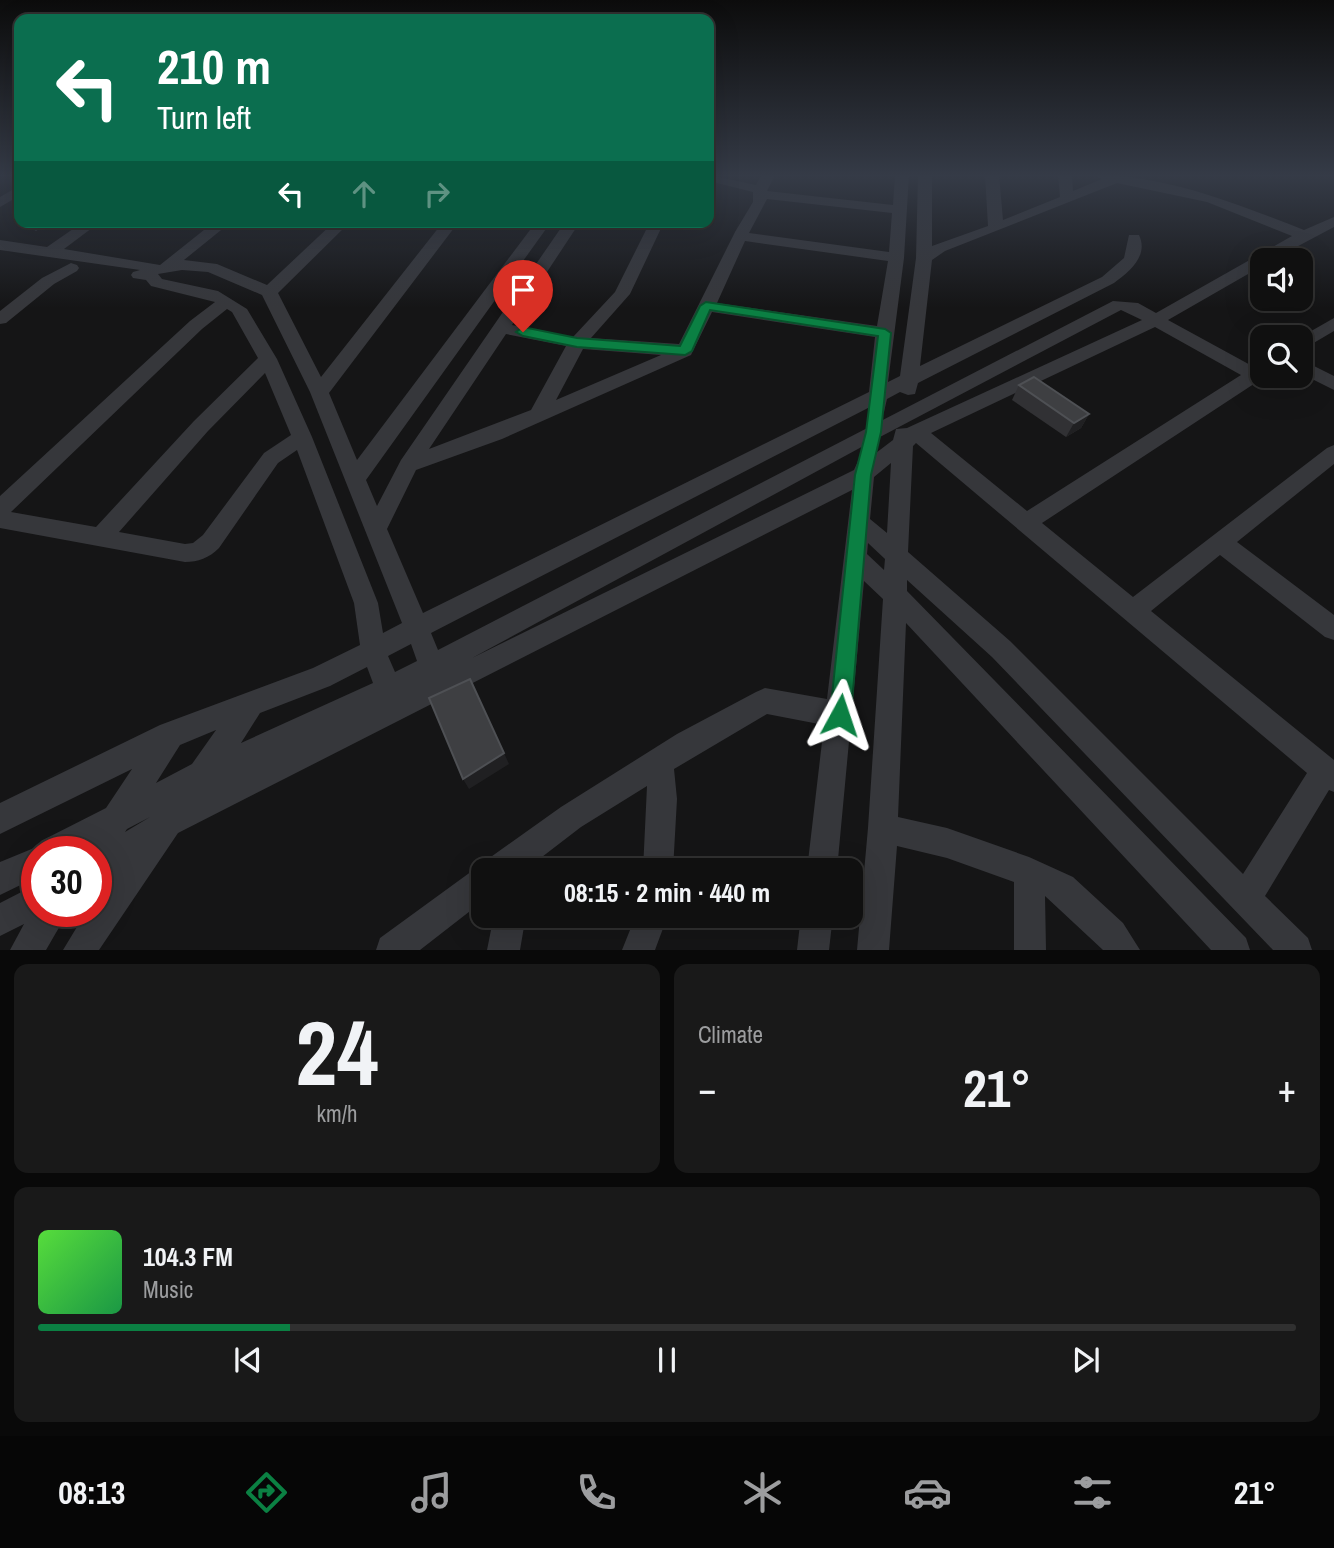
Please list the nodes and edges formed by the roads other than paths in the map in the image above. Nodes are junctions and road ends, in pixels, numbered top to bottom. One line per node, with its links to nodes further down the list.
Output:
1 (750, 219): 18 (street)
2 (899, 219): 22 (street)
3 (924, 219): 23 (street)
4 (995, 219): 16 (street)
5 (1017, 219): 16 (street)
6 (1264, 219): 17 (street)
7 (1334, 220): 17 (street)
8 (84, 228): 20 (street)
9 (205, 228): 25 (street)
10 (217, 228): 25 (street)
11 (338, 228): 26 (street)
12 (447, 228): 43 (street)
13 (540, 228): 52 (street)
14 (569, 228): 32 (street)
15 (654, 228): 35 (street)
16 (996, 228): 23 (street)
17 (1304, 235): 30 (street)
18 (741, 236): 22 (street); 28 (street)
19 (1134, 239): 41 (street)
20 (49, 253): 21 (street); 25 (street)
21 (0, 254): 24 (street)
22 (896, 258): 33 (street)
23 (924, 258): 41 (street)
24 (71, 268): 25 (street); 29 (street)
25 (153, 273): 26 (street); 27 (street)
26 (270, 292): 43 (street)
27 (228, 301): 37 (street); 53 (street)
28 (706, 306): 33 (street); 36 (street)
29 (0, 319)
30 (1154, 321): 38 (street); 46 (street)
31 (1334, 323): 34 (street)
32 (501, 328): 35 (street); 50 (street)
33 (885, 333): 44 (street)
34 (1313, 337)
35 (577, 343): 36 (street); 45 (street)
36 (685, 351): 45 (street)
37 (268, 359): 48 (street); 58 (street)
38 (1250, 368)
39 (1313, 372): 42 (street)
40 (1250, 377): 56 (street)
41 (910, 379): 44 (street); 46 (street)
42 (1334, 384)
43 (319, 391): 52 (street)
44 (878, 397): 47 (street); 64 (street)
45 (539, 414): 50 (street)
46 (908, 430): 47 (street); 51 (street); 56 (street); 60 (street)
47 (873, 432): 51 (street); 67 (street)
48 (302, 437): 58 (street); 66 (street)
49 (1334, 453): 59 (street)
50 (408, 465): 57 (street)
51 (863, 475): 55 (street); 77 (street)
52 (355, 480): 57 (street)
53 (0, 509)
54 (0, 519): 58 (street)
55 (858, 521): 60 (street); 61 (street)
56 (1025, 523): 63 (street)
57 (376, 529): 64 (street)
58 (100, 538)
59 (1221, 543): 63 (street); 65 (street)
60 (898, 555): 62 (street); 89 (street)
61 (855, 557): 62 (street); 70 (street)
62 (895, 595): 78 (street); 105 (street)
63 (1133, 611): 74 (street)
64 (417, 627): 66 (street); 67 (street)
65 (1334, 629)
66 (373, 649): 68 (street); 69 (street)
67 (432, 666): 68 (street)
68 (389, 689): 73 (street)
69 (250, 706): 71 (street); 73 (street)
70 (840, 715): 72 (street); 84 (street)
71 (170, 736): 75 (street); 76 (street)
72 (659, 762): 82 (street); 83 (street)
73 (202, 774): 75 (street); 77 (street)
74 (1329, 774): 89 (street)
75 (119, 817): 79 (street); 80 (street)
76 (0, 819)
77 (168, 824): 81 (street); 97 (street)
78 (883, 828): 86 (street); 102 (street)
79 (83, 836)
80 (105, 836)
81 (112, 857)
82 (521, 858)
83 (659, 858)
84 (823, 858)
85 (21, 868): 87 (street)
86 (1029, 872): 103 (street); 104 (street)
87 (0, 879)
88 (471, 891): 98 (street)
89 (1246, 899): 106 (street)
90 (21, 909): 91 (street)
91 (0, 920)
92 (42, 927): 96 (street)
93 (507, 928): 99 (street)
94 (647, 928): 100 (street)
95 (816, 928): 101 (street)
96 (26, 950)
97 (79, 950)
98 (392, 950)
99 (502, 950)
100 (638, 950)
101 (813, 950)
102 (873, 950)
103 (1030, 950)
104 (1124, 950)
105 (1234, 950)
106 (1296, 950)

